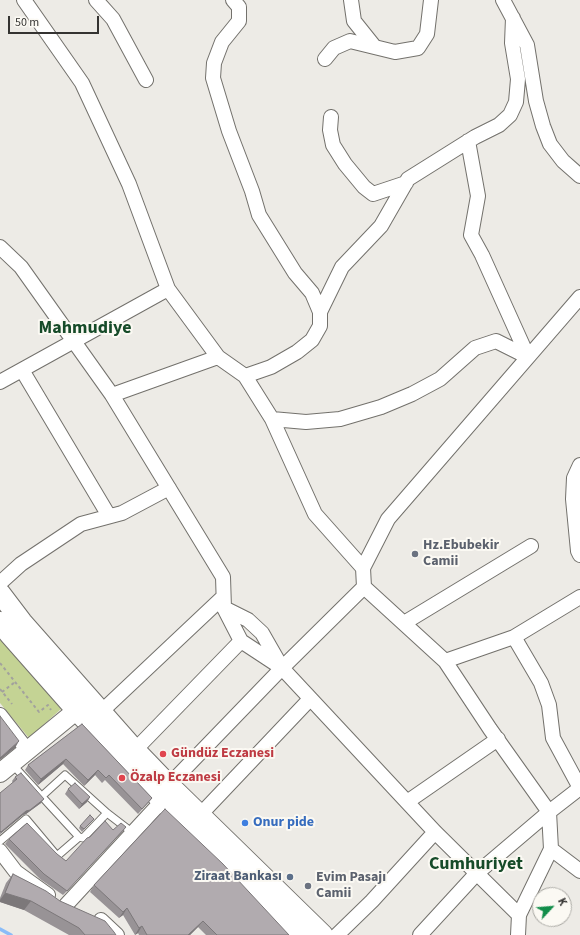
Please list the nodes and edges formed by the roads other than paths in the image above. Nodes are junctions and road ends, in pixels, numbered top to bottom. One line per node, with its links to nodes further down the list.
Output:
1 (24, 0): 16 (street)
2 (96, 0): 10 (street)
3 (233, 0): 18 (street)
4 (351, 0): 8 (street)
5 (432, 0): 8 (street)
6 (503, 0): 7 (street)
7 (513, 18): 12 (street); 13 (street)
8 (374, 46): 9 (street)
9 (325, 58)
10 (146, 80)
11 (331, 117): 14 (street)
12 (468, 141): 14 (street); 21 (street)
13 (580, 176)
14 (406, 183): 18 (street)
15 (0, 248): 19 (street)
16 (168, 289): 19 (street); 20 (street)
17 (580, 297): 21 (street)
18 (320, 312): 23 (street)
19 (74, 341): 22 (street); 25 (street)
20 (218, 357): 23 (street); 25 (street)
21 (528, 357): 26 (street); 32 (street)
22 (22, 370): 24 (street); 29 (street)
23 (245, 376): 26 (street)
24 (0, 382)
25 (112, 395): 28 (street)
26 (272, 419): 32 (street)
27 (580, 465): 31 (street)
28 (169, 488): 29 (street); 37 (street)
29 (109, 516): 33 (street)
30 (531, 546): 39 (street)
31 (580, 555)
32 (363, 568): 34 (street)
33 (0, 583)
34 (364, 586): 39 (street); 43 (street)
35 (0, 593): 45 (main road)
36 (580, 597): 40 (street)
37 (224, 603): 41 (street); 43 (street); 45 (street)
38 (0, 622): 45 (main road)
39 (404, 623): 42 (street)
40 (514, 637): 42 (street); 51 (street)
41 (241, 641): 43 (street); 48 (street)
42 (445, 661): 47 (street)
43 (282, 668): 44 (street); 52 (street)
44 (310, 698): 54 (street); 57 (street)
45 (90, 707): 48 (main road); 49 (street); 52 (main road)
46 (2, 721): 49 (street)
47 (498, 740): 54 (street); 55 (street)
48 (135, 750): 52 (main road)
49 (28, 751): 50 (street)
50 (6, 769): 53 (lane)
51 (580, 788): 55 (street)
52 (165, 793): 57 (main road); 59 (street); 68 (main road)
53 (42, 796): 56 (lane); 60 (lane)
54 (407, 802): 58 (street)
55 (549, 812): 62 (street); 65 (street)
56 (107, 813): 59 (lane); 60 (lane)
57 (200, 815): 68 (main road)
58 (435, 832): 65 (street); 70 (street)
59 (133, 833): 66 (street)
60 (79, 837): 61 (lane)
61 (0, 841)
62 (551, 849): 64 (street); 67 (street)
63 (0, 851): 66 (street)
64 (580, 871)
65 (476, 874): 67 (street); 71 (street)
66 (66, 905): 69 (street)
67 (519, 915): 72 (street)
68 (312, 933)
69 (117, 935)
70 (337, 935)
71 (420, 935)
72 (518, 935)

